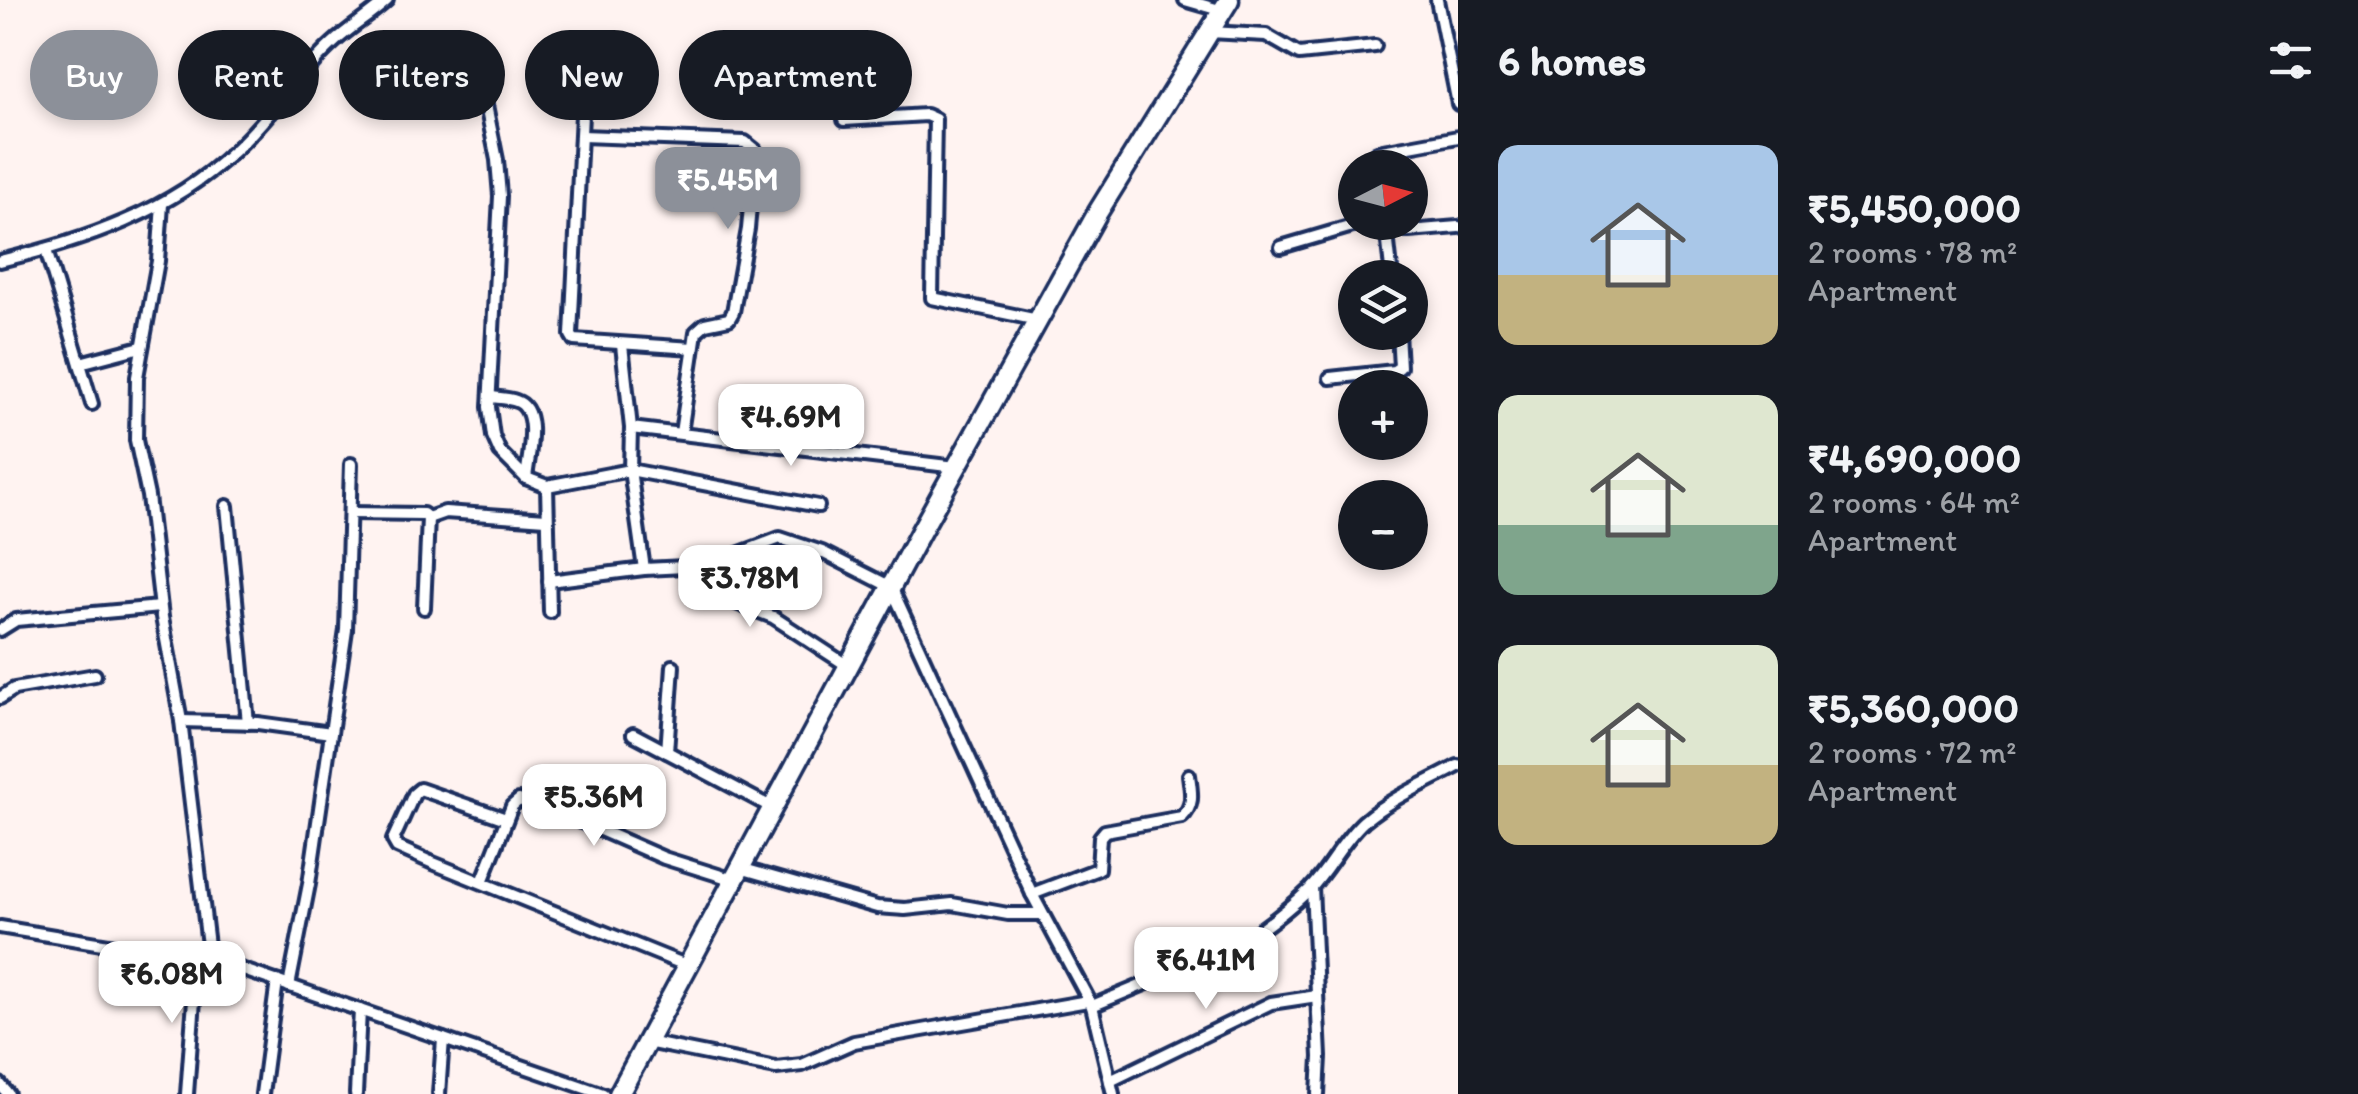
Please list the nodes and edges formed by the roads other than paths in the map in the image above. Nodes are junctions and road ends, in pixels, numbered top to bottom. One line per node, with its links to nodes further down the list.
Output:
1 (387, 0): 14 (street)
2 (1186, 0): 4 (street)
3 (1437, 0): 7 (street)
4 (1226, 5): 5 (highway)
5 (1209, 32): 6 (street); 21 (highway)
6 (1375, 46)
7 (1458, 104)
8 (912, 117): 21 (street)
9 (489, 120): 28 (street)
10 (583, 120): 11 (street)
11 (582, 136): 22 (street); 24 (street)
12 (1458, 137): 13 (street)
13 (1388, 150)
14 (162, 204): 19 (street); 23 (street)
15 (1458, 227): 16 (street)
16 (1428, 229)
17 (1338, 230): 18 (street)
18 (1281, 247)
19 (46, 250): 20 (street); 26 (street)
20 (0, 262)
21 (1038, 320): 33 (highway)
22 (622, 345): 24 (street); 30 (street)
23 (141, 347): 26 (street); 46 (street)
24 (692, 348): 31 (street)
25 (1401, 350): 27 (street)
26 (80, 363): 29 (street)
27 (1330, 378)
28 (491, 397): 35 (street); 35 (street)
29 (92, 404)
30 (631, 428): 31 (street); 34 (street)
31 (681, 433): 33 (street)
32 (351, 464): 39 (street)
33 (956, 467): 45 (highway)
34 (630, 470): 36 (street); 38 (street); 43 (street)
35 (526, 478): 36 (street)
36 (547, 486): 41 (street)
37 (227, 506): 55 (street)
38 (818, 506)
39 (350, 513): 40 (street); 56 (street)
40 (428, 518): 41 (street); 47 (street)
41 (546, 519): 44 (street)
42 (689, 568): 43 (street); 45 (street); 51 (street)
43 (644, 569): 44 (street)
44 (548, 581): 48 (street)
45 (891, 587): 51 (highway); 66 (street)
46 (160, 607): 49 (street); 54 (street)
47 (424, 608)
48 (550, 612)
49 (0, 630)
50 (673, 666): 58 (street)
51 (848, 666): 61 (highway)
52 (95, 675): 53 (street)
53 (0, 698)
54 (181, 721): 55 (street); 70 (street)
55 (248, 724): 56 (street)
56 (330, 733): 73 (street)
57 (632, 734): 58 (street)
58 (666, 752): 61 (street)
59 (1458, 766): 65 (street)
60 (1190, 774): 66 (street)
61 (772, 808): 63 (highway)
62 (506, 819): 63 (street); 64 (street); 64 (street)
63 (737, 874): 67 (street); 71 (highway)
64 (482, 882): 71 (street)
65 (1312, 887): 74 (street); 75 (street)
66 (1032, 894): 67 (street)
67 (1042, 914): 75 (street)
68 (0, 927): 69 (street)
69 (197, 960): 70 (street); 82 (street)
70 (210, 962): 72 (street)
71 (688, 966): 78 (highway)
72 (276, 982): 73 (street); 83 (street)
73 (289, 986): 76 (street)
74 (1317, 996): 79 (street); 89 (street)
75 (1090, 1004): 78 (street); 79 (street)
76 (360, 1010): 77 (street); 84 (street)
77 (443, 1039): 85 (street); 86 (street)
78 (647, 1042): 87 (highway)
79 (1110, 1081): 88 (street)
80 (0, 1084): 81 (street)
81 (8, 1094)
82 (187, 1094)
83 (262, 1094)
84 (356, 1094)
85 (439, 1094)
86 (603, 1094)
87 (619, 1094)
88 (1113, 1094)
89 (1318, 1094)

